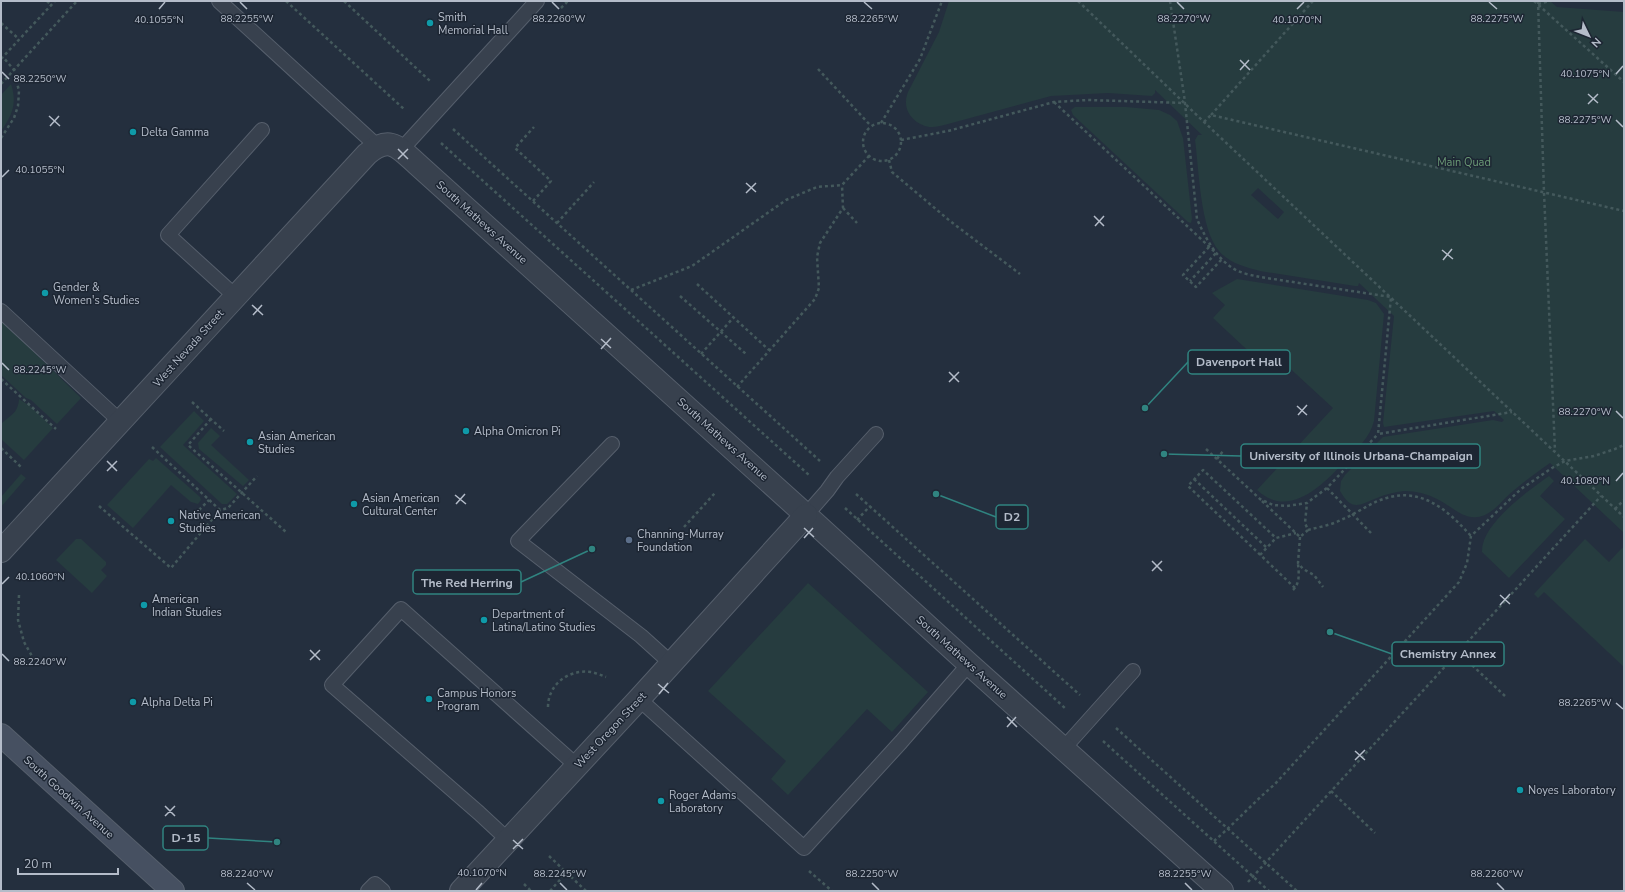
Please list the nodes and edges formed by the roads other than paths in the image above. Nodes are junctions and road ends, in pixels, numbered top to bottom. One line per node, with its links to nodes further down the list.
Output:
1 (219, 1): 4 (lane)
2 (536, 1): 5 (lane)
3 (262, 130): 6 (lane)
4 (377, 146): 5 (street, South Mathews Avenue); 6 (street, West Nevada Street)
5 (401, 150): 11 (street, South Mathews Avenue)
6 (235, 296): 8 (street, West Nevada Street)
7 (1, 311): 8 (lane)
8 (121, 422): 12 (street, West Nevada Street)
9 (876, 434): 11 (lane)
10 (612, 444): 13 (lane)
11 (806, 515): 13 (street, West Oregon Street); 14 (street, South Mathews Avenue)
12 (1, 551)
13 (672, 664): 16 (street, West Oregon Street)
14 (969, 664): 16 (lane); 18 (street, South Mathews Avenue)
15 (1133, 671): 18 (lane)
16 (639, 699): 19 (street, West Oregon Street)
17 (1, 735): 21 (street, South Goodwin Avenue)
18 (1064, 748): 25 (street, South Mathews Avenue)
19 (577, 766): 20 (street, West Oregon Street); 20 (lane)
20 (508, 840): 24 (street, West Oregon Street)
21 (173, 891)
22 (368, 891): 23 (lane)
23 (383, 891)
24 (461, 891)
25 (1222, 891)

